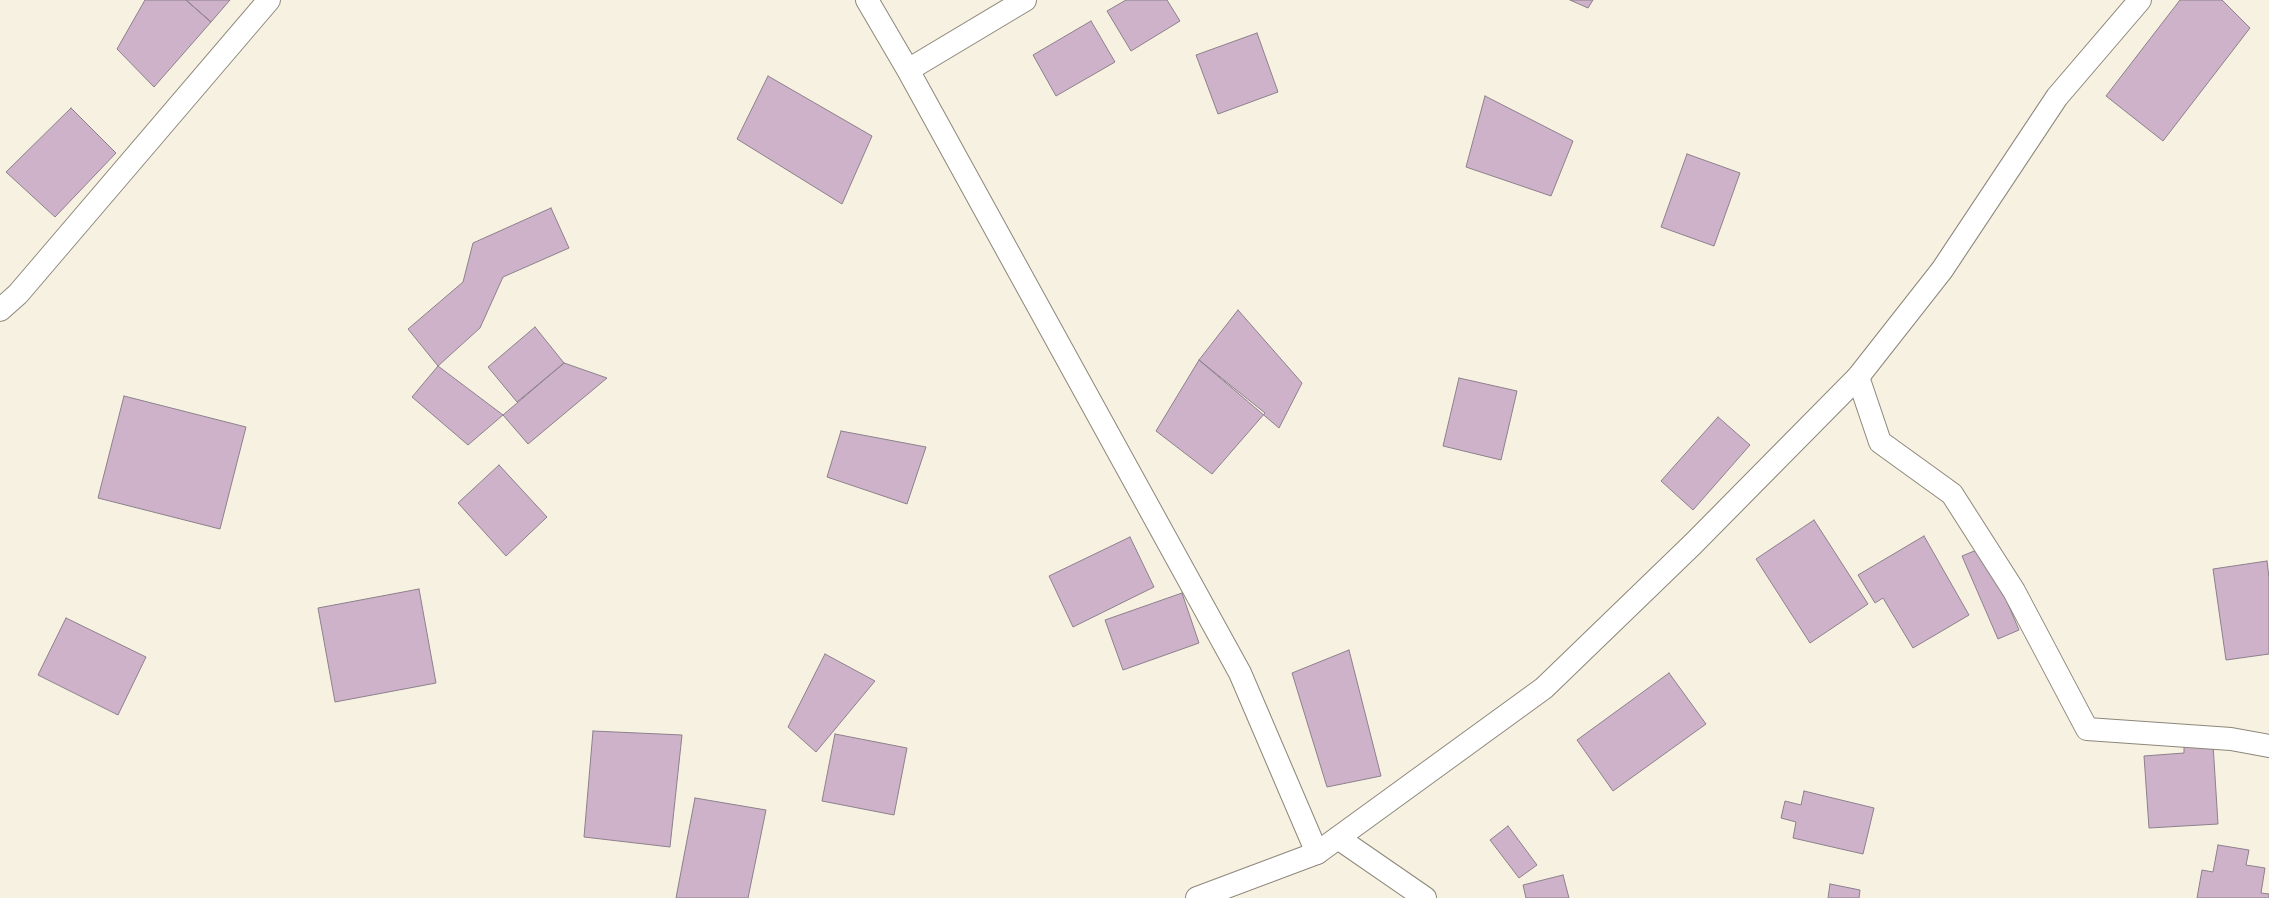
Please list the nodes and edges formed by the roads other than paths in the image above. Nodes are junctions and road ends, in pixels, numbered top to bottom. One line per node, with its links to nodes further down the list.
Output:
1 (269, 0): 6 (street)
2 (867, 0): 5 (street)
3 (1025, 0): 5 (street)
4 (2140, 0): 7 (street)
5 (908, 70): 10 (street)
6 (0, 310)
7 (1858, 377): 8 (street); 9 (street)
8 (2269, 746)
9 (1338, 838): 10 (street); 12 (street)
10 (1317, 852): 11 (street)
11 (1196, 898)
12 (1425, 898)

